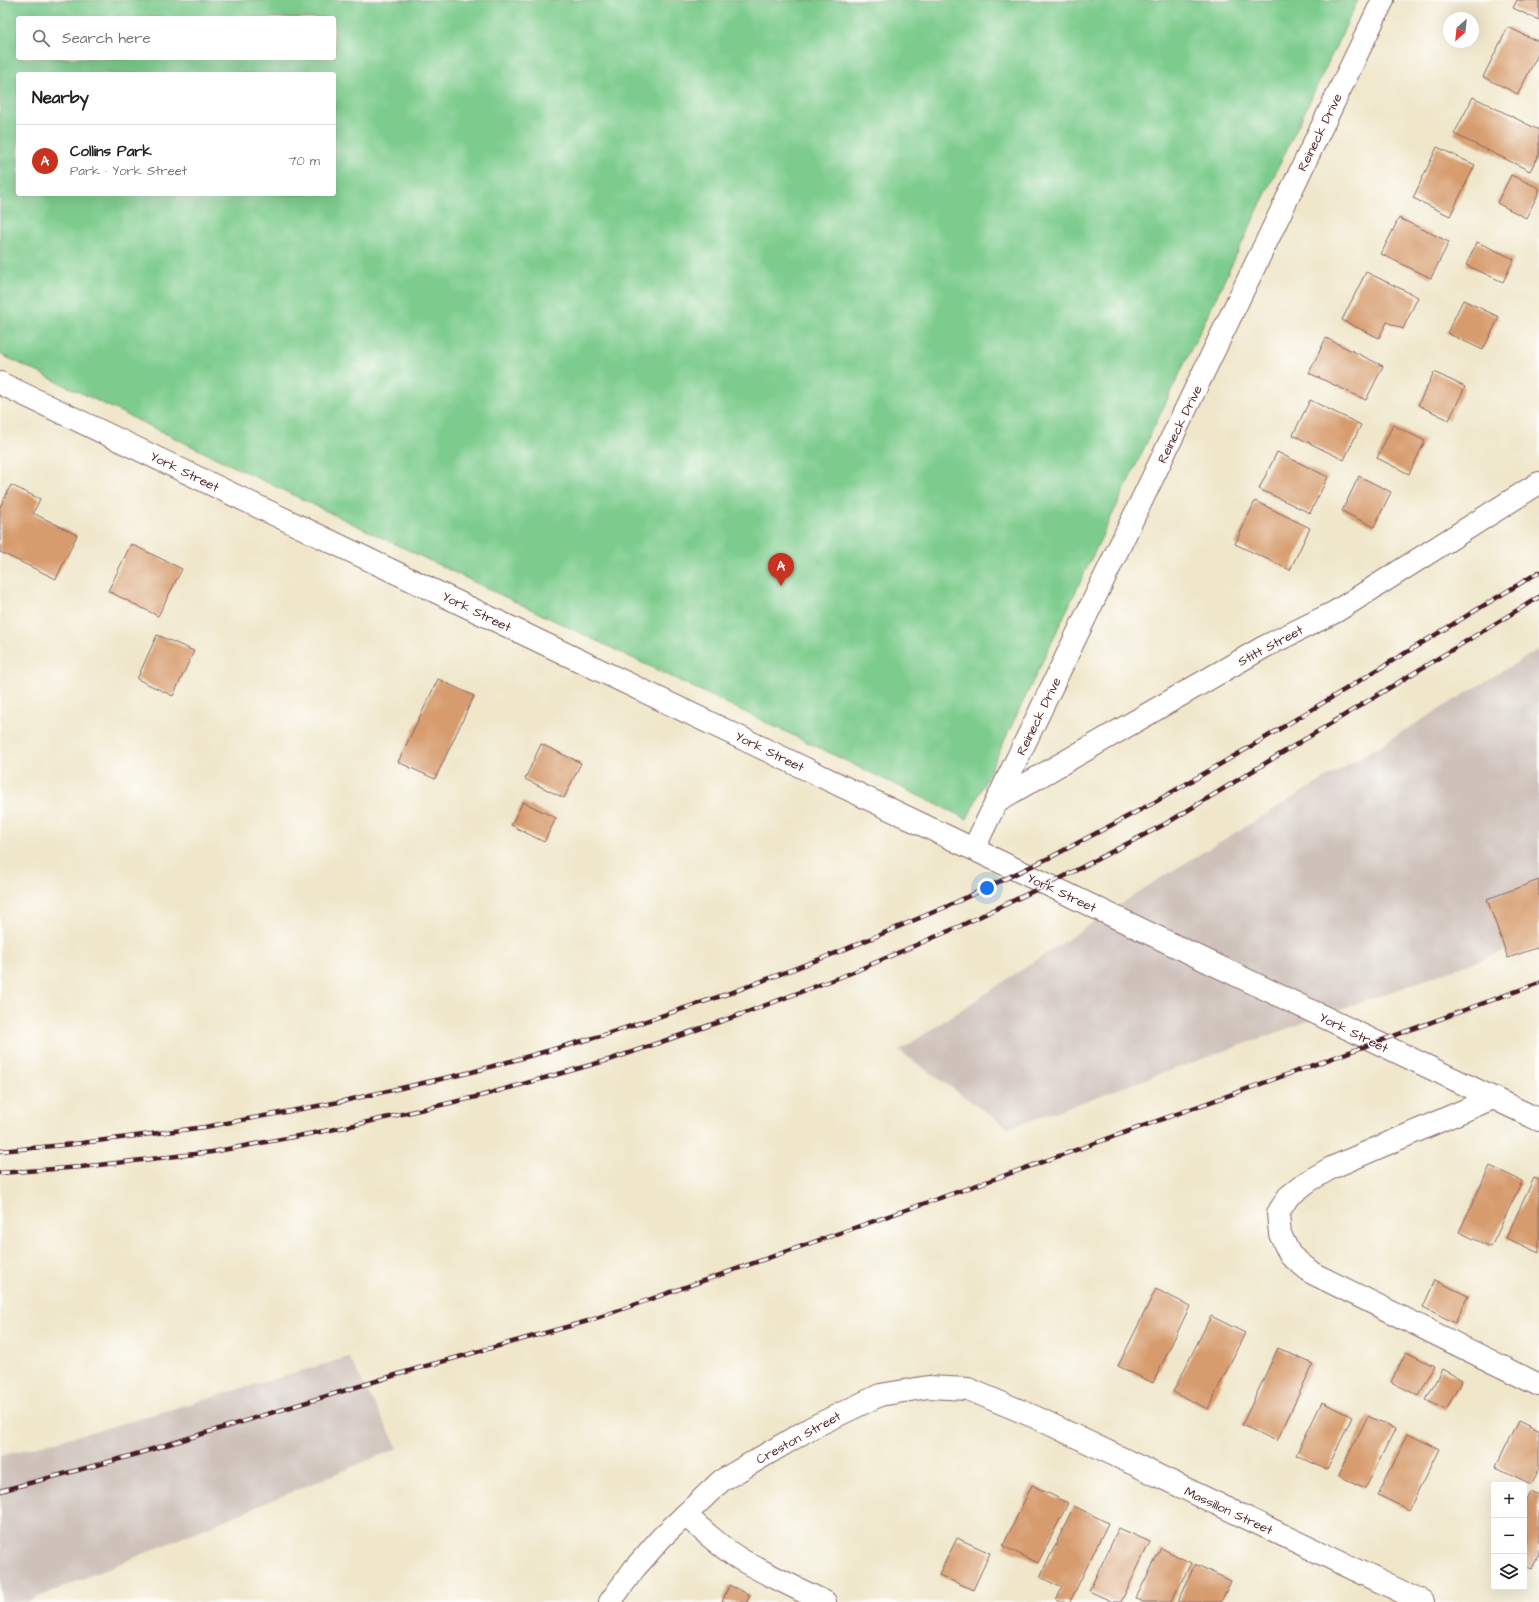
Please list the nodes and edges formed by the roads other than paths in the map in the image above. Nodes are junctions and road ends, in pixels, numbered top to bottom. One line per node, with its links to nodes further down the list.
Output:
1 (1383, 0): 4 (street, Reineck Drive)
2 (0, 383): 5 (street, York Street)
3 (1539, 483): 4 (street, Stitt Street)
4 (997, 801): 5 (street, Reineck Drive)
5 (974, 848): 6 (street, York Street)
6 (1493, 1098): 7 (street, York Street); 8 (street)
7 (1539, 1120)
8 (1539, 1386)
9 (1035, 1417): 10 (street, Creston Street); 13 (street, Massillon Street)
10 (685, 1515): 11 (street, Creston Street); 12 (street)
11 (610, 1602)
12 (825, 1602)
13 (1423, 1602)

